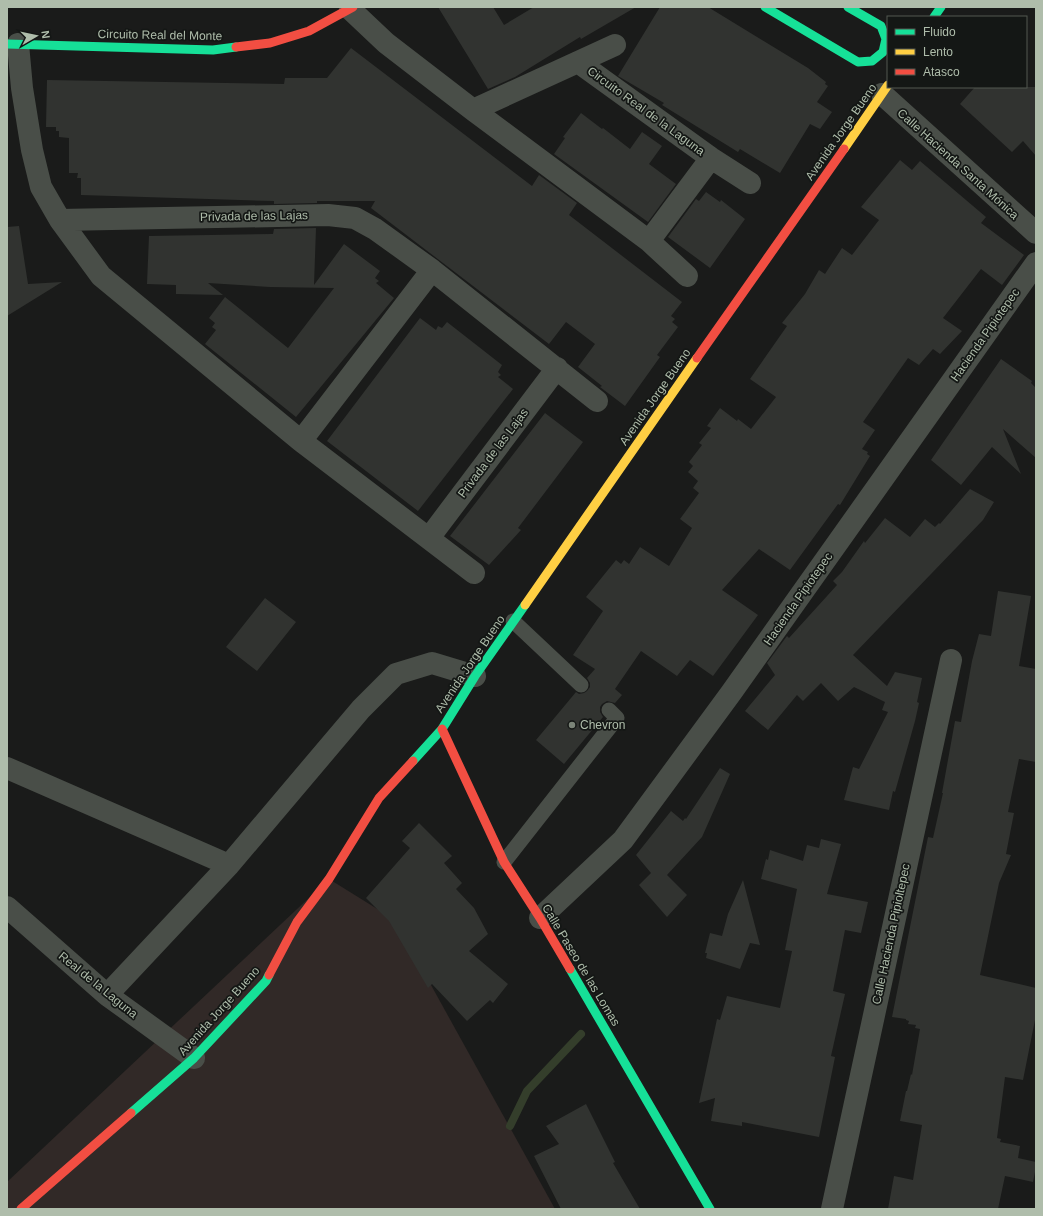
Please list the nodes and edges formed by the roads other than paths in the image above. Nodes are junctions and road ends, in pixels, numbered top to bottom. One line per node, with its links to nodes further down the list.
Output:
1 (766, 7): 2 (main road)
2 (848, 7)
3 (941, 7): 5 (main road)
4 (352, 8): 6 (main road, Circuito Real del Monte); 10 (street)
5 (935, 16)
6 (12, 44): 13 (street)
7 (615, 45): 8 (street)
8 (578, 62): 10 (street, Circuito Real de la Laguna); 11 (street, Circuito Real de la Laguna)
9 (885, 89): 14 (street, Calle Hacienda Santa Mónica); 24 (main road, Avenida Jorge Bueno)
10 (473, 110): 15 (street)
11 (711, 158): 12 (street, Circuito Real de la Laguna); 15 (street, Circuito Real de la Laguna)
12 (750, 184)
13 (60, 220): 17 (street, Privada de las Lajas); 21 (street)
14 (1036, 233)
15 (649, 241): 18 (street)
16 (1036, 263): 34 (street, Hacienda Pipiotepec)
17 (432, 270): 19 (street, Privada de las Lajas); 21 (street)
18 (687, 276)
19 (557, 368): 20 (street, Privada de las Lajas); 22 (street, Privada de las Lajas)
20 (597, 401)
21 (301, 441): 22 (street)
22 (429, 538): 23 (street)
23 (474, 573)
24 (513, 621): 26 (main road, Avenida Jorge Bueno); 27 (lane)
25 (951, 660): 39 (street, Calle Hacienda Pipioltepec)
26 (475, 676): 29 (main road, Avenida Jorge Bueno); 32 (street)
27 (582, 685)
28 (609, 710): 31 (lane)
29 (442, 729): 31 (main road, Calle Paseo de las Lomas); 36 (main road, Avenida Jorge Bueno)
30 (7, 768): 32 (street)
31 (504, 862): 34 (main road, Calle Paseo de las Lomas)
32 (229, 865): 35 (street)
33 (11, 918): 35 (street, Real de la Laguna)
34 (540, 918): 38 (main road, Calle Paseo de las Lomas)
35 (107, 995): 36 (street, Real de la Laguna)
36 (194, 1058): 37 (main road, Avenida Jorge Bueno)
37 (21, 1209)
38 (710, 1209)
39 (832, 1209)

